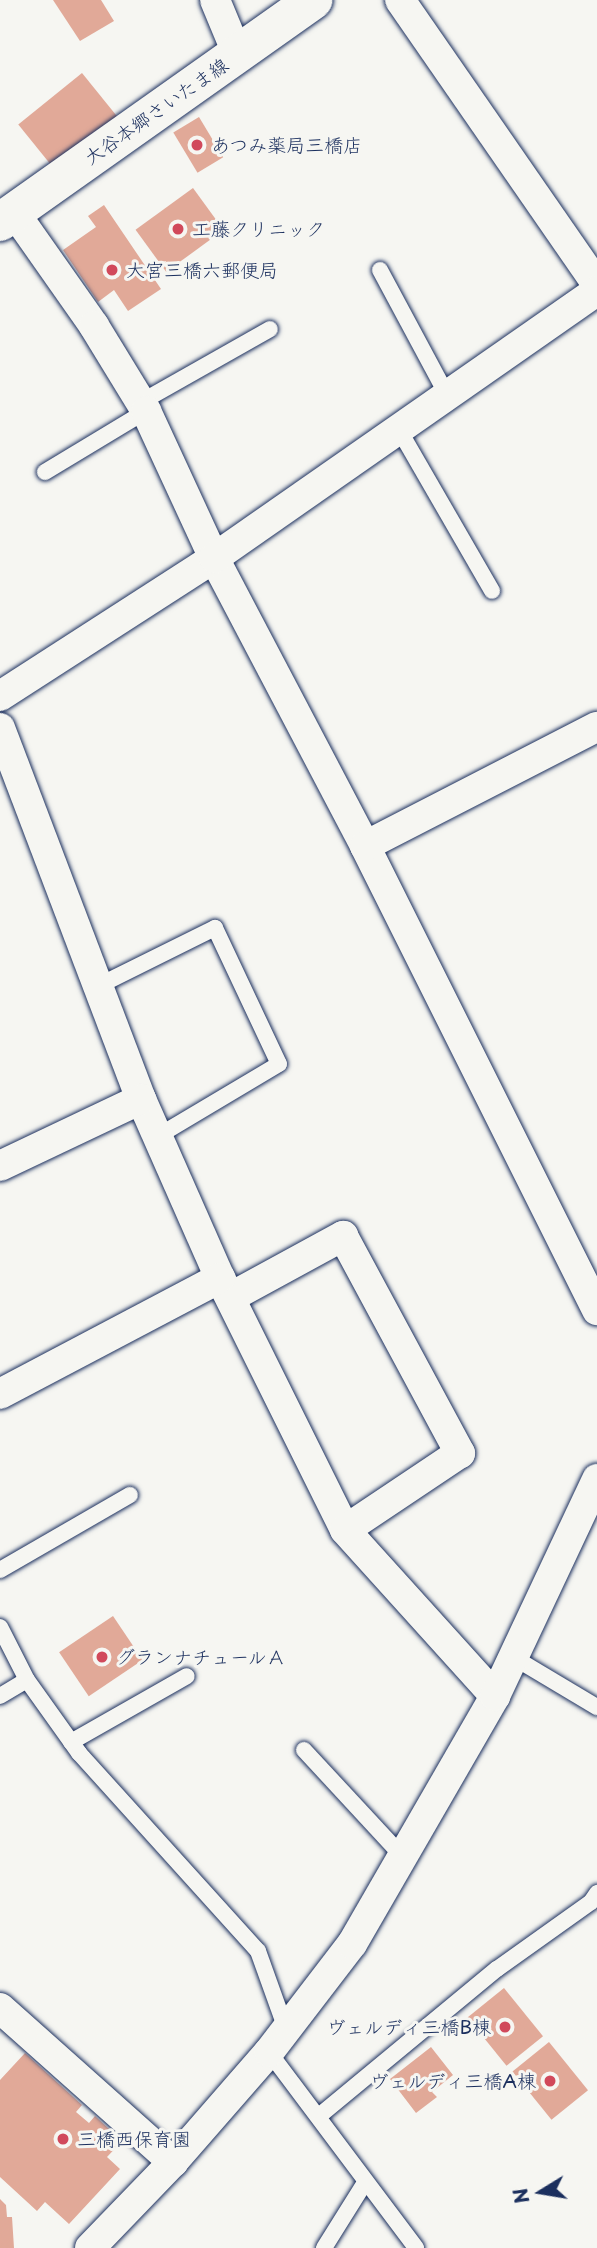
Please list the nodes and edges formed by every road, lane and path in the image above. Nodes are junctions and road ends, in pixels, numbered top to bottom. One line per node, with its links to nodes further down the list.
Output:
1 (215, 0): 4 (street)
2 (313, 0): 4 (main road, 大谷本郷さいたま線)
3 (400, 0): 7 (street)
4 (237, 53): 5 (main road, 大谷本郷さいたま線)
5 (7, 217): 11 (street)
6 (380, 270): 10 (lane)
7 (597, 285)
8 (597, 291): 10 (street)
9 (270, 328): 11 (lane)
10 (447, 394): 12 (street)
11 (144, 407): 13 (lane); 14 (street)
12 (398, 428): 14 (street); 15 (lane)
13 (45, 472)
14 (214, 558): 16 (street); 19 (street)
15 (492, 591)
16 (0, 696)
17 (597, 727): 19 (street)
18 (0, 728): 20 (street)
19 (365, 846): 25 (street)
20 (96, 987): 21 (street); 22 (lane)
21 (141, 1099): 22 (street); 23 (street)
22 (158, 1136): 24 (street)
23 (0, 1166)
24 (226, 1288): 26 (street); 29 (street); 29 (street)
25 (597, 1310)
26 (0, 1394)
27 (597, 1479): 32 (street)
28 (130, 1495): 30 (lane)
29 (345, 1530): 36 (street)
30 (0, 1570)
31 (0, 1627): 34 (lane)
32 (513, 1657): 36 (street); 37 (lane)
33 (187, 1676): 38 (lane)
34 (27, 1680): 35 (lane); 38 (lane)
35 (0, 1696)
36 (495, 1696): 40 (street)
37 (597, 1707)
38 (71, 1742): 43 (lane)
39 (304, 1750): 40 (lane)
40 (402, 1856): 43 (street)
41 (597, 1893): 44 (lane)
42 (0, 2008): 45 (street)
43 (277, 2040): 44 (lane); 45 (street)
44 (319, 2116): 46 (lane)
45 (173, 2162): 47 (street)
46 (364, 2184): 48 (lane); 49 (lane)
47 (90, 2248)
48 (324, 2248)
49 (416, 2248)

